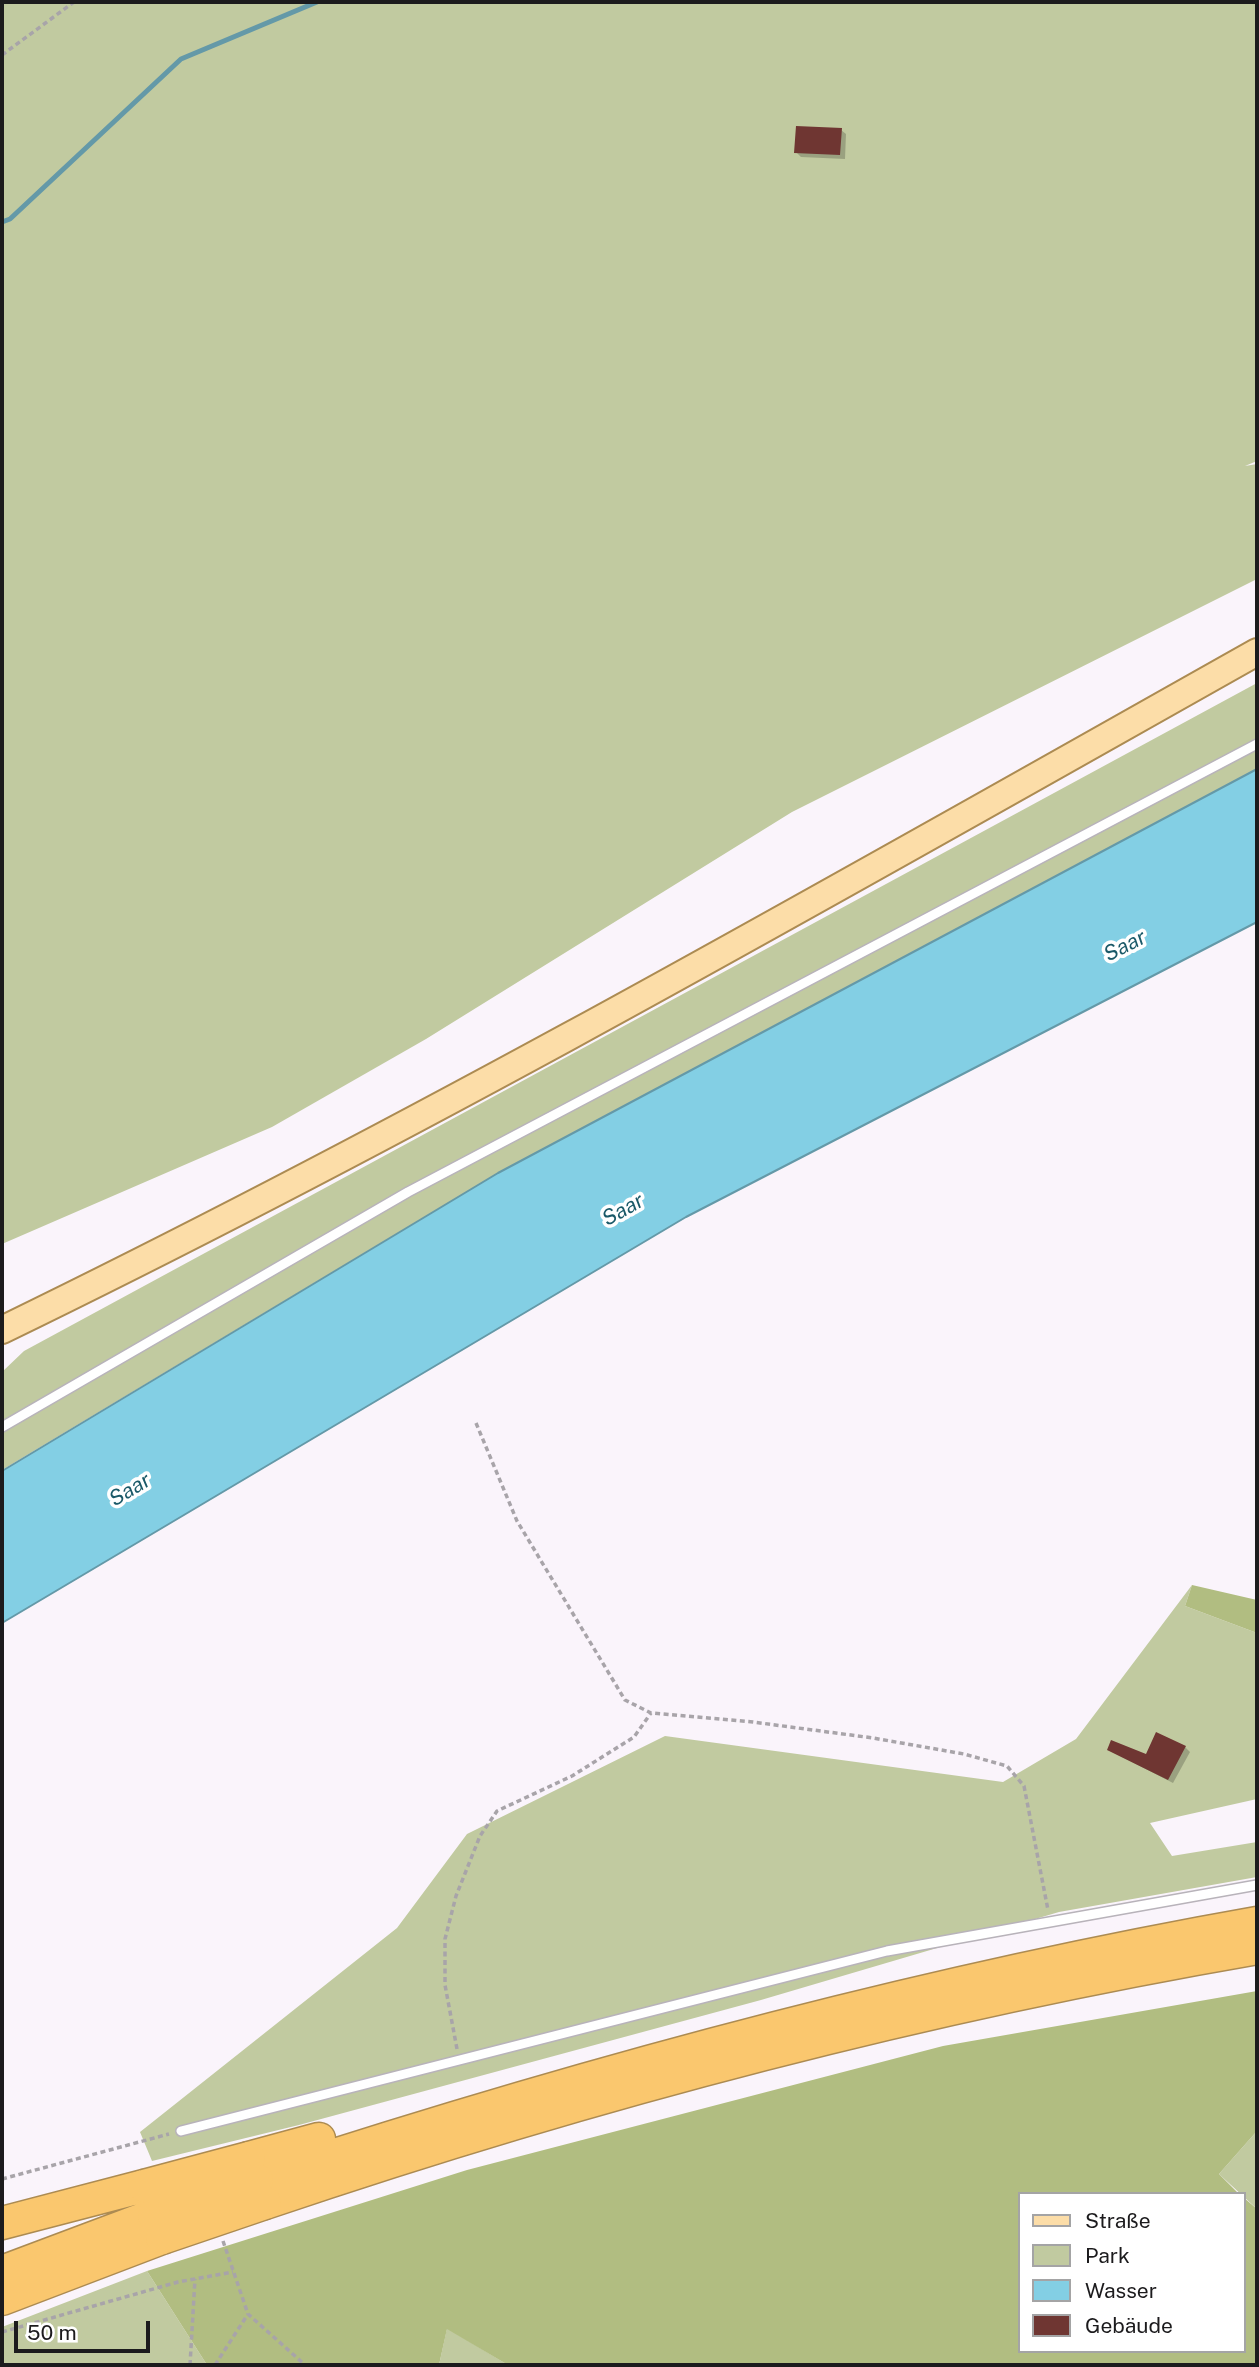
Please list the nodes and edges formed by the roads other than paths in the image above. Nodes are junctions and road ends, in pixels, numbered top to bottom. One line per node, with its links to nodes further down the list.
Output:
1 (1257, 652): 3 (main road)
2 (1257, 744): 4 (lane)
3 (2, 1330)
4 (2, 1427)
5 (1257, 1885): 8 (lane)
6 (1257, 1923): 9 (highway)
7 (1257, 1948): 9 (highway)
8 (181, 2131)
9 (257, 2180): 10 (highway, bridge)
10 (154, 2213): 11 (highway); 12 (highway); 13 (highway)
11 (2, 2223)
12 (2, 2272)
13 (2, 2299)

